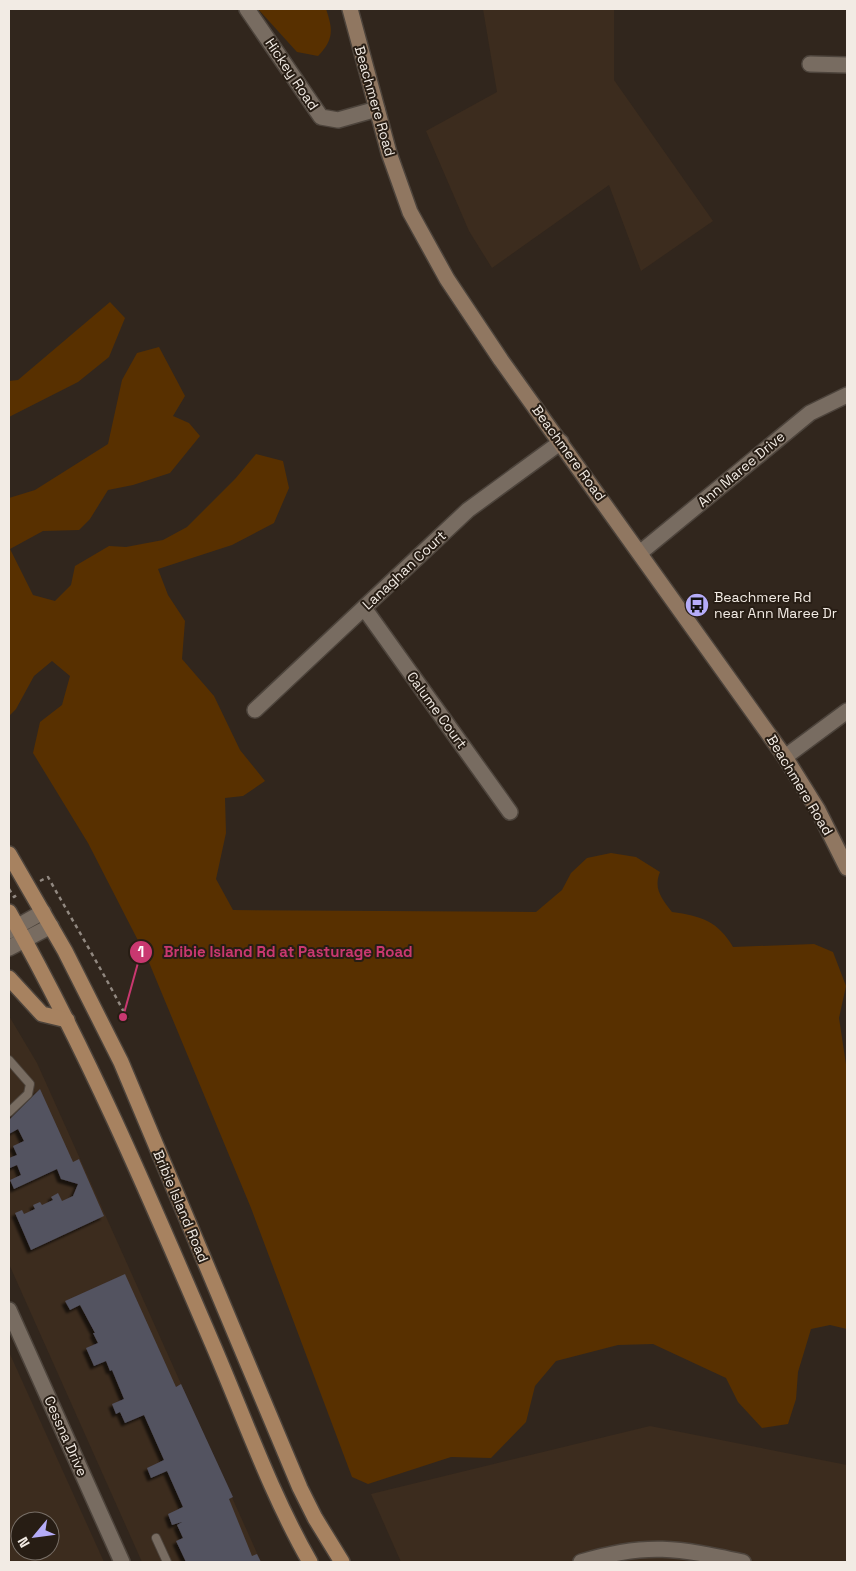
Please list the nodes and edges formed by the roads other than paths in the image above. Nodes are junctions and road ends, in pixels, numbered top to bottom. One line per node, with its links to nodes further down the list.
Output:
1 (247, 9): 5 (street, Hickey Road)
2 (350, 9): 5 (main road, Beachmere Road)
3 (810, 64): 4 (street)
4 (847, 65)
5 (376, 109): 7 (main road, Beachmere Road)
6 (847, 395): 8 (street, Ann Maree Drive)
7 (561, 442): 8 (main road, Beachmere Road); 9 (street, Lanaghan Court)
8 (641, 552): 12 (main road, Beachmere Road)
9 (364, 608): 10 (street, Lanaghan Court); 13 (street, Calume Court)
10 (255, 710)
11 (847, 711): 12 (street)
12 (785, 756): 15 (main road, Beachmere Road)
13 (510, 812)
14 (9, 854): 17 (main road, Bribie Island Road)
15 (847, 868)
16 (9, 912): 19 (main road, Bribie Island Road)
17 (43, 912): 18 (main road, Bribie Island Road); 19 (street)
18 (51, 926): 20 (street); 31 (main road, Bribie Island Road)
19 (13, 928): 20 (main road, Bribie Island Road)
20 (24, 940): 21 (street); 23 (main road, Bribie Island Road)
21 (9, 948)
22 (9, 978): 23 (main road)
23 (67, 1020): 30 (main road, Bribie Island Road)
24 (9, 1060): 25 (lane)
25 (9, 1112)
26 (9, 1310): 28 (street, Cessna Drive)
27 (156, 1538): 29 (lane)
28 (122, 1562)
29 (166, 1562)
30 (310, 1562)
31 (342, 1562)
32 (581, 1562): 33 (street)
33 (743, 1562)

